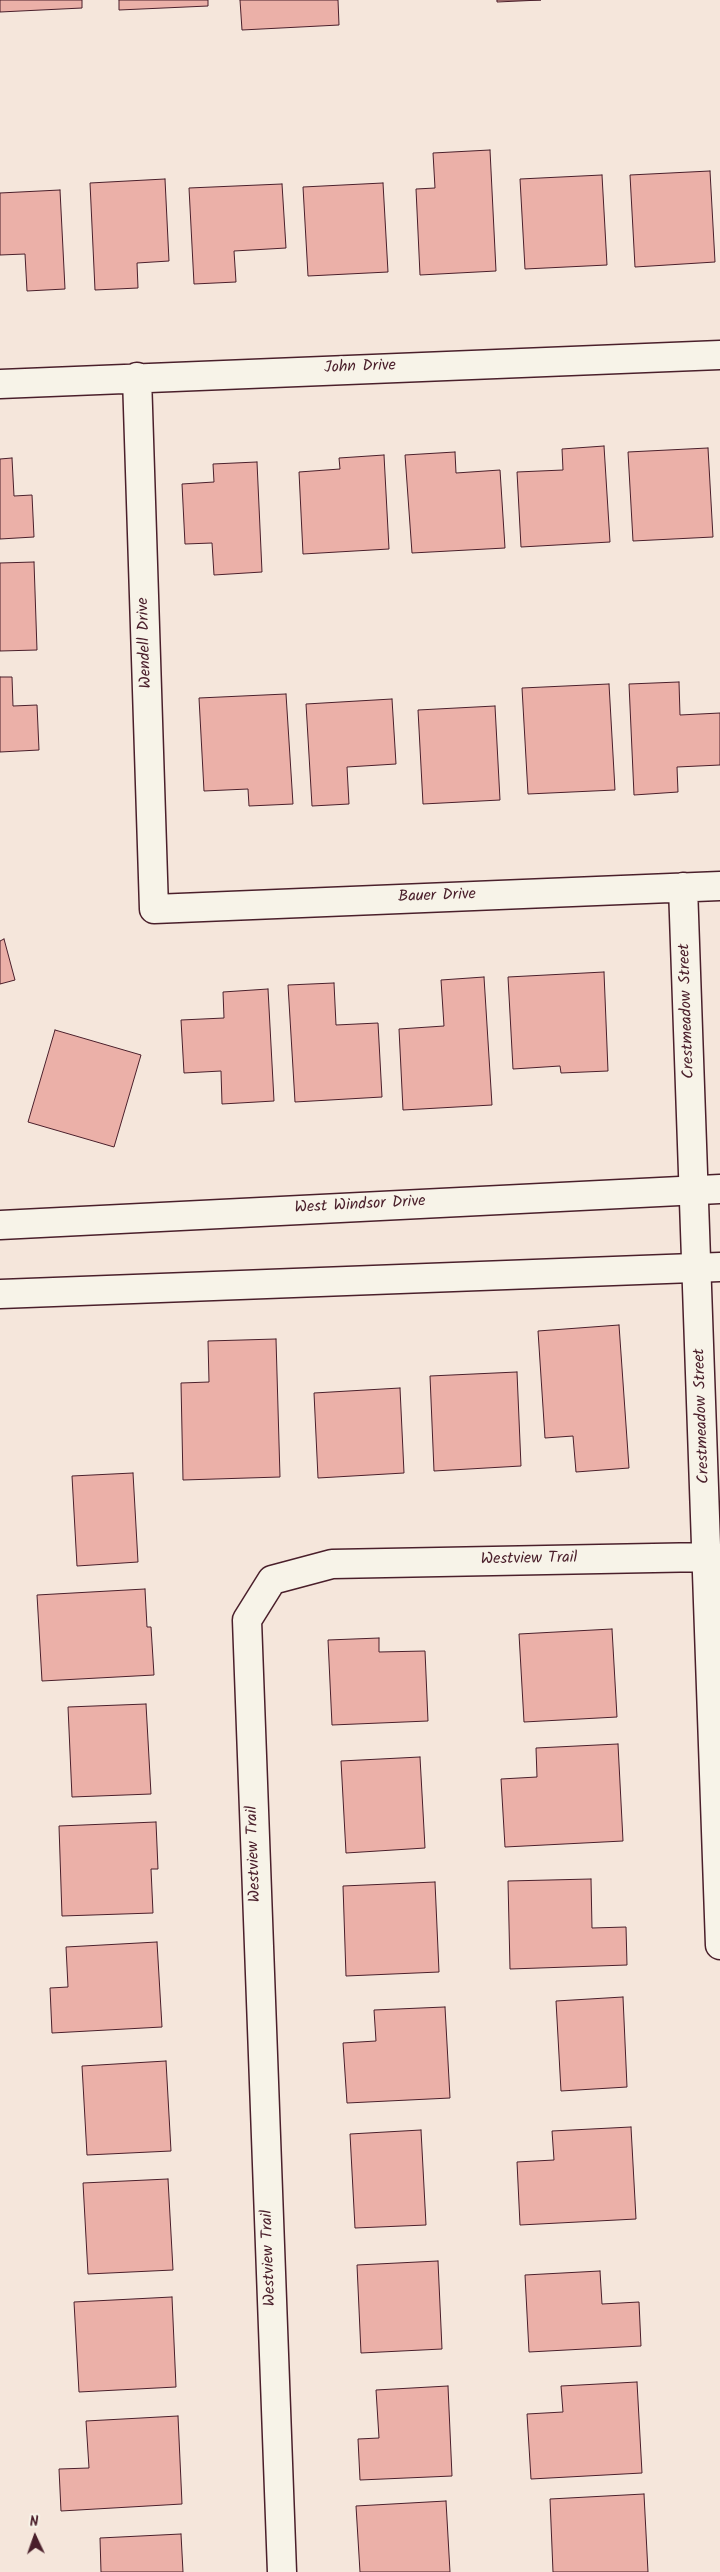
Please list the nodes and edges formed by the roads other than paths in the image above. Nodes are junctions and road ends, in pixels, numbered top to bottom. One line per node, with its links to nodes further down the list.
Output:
1 (720, 355): 2 (street, John Drive)
2 (137, 377): 3 (street, John Drive); 6 (street, Wendell Drive)
3 (0, 384)
4 (720, 886): 5 (street, Bauer Drive)
5 (683, 887): 6 (street, Bauer Drive); 7 (street, Crestmeadow Street)
6 (154, 909)
7 (707, 1189): 8 (street, West Windsor Drive); 9 (street, Crestmeadow Street)
8 (0, 1224)
9 (709, 1268): 10 (street); 11 (street, Crestmeadow Street)
10 (0, 1294)
11 (708, 1557): 12 (street, Crestmeadow Street); 13 (street, Westview Trail)
12 (720, 1944)
13 (282, 2572)

